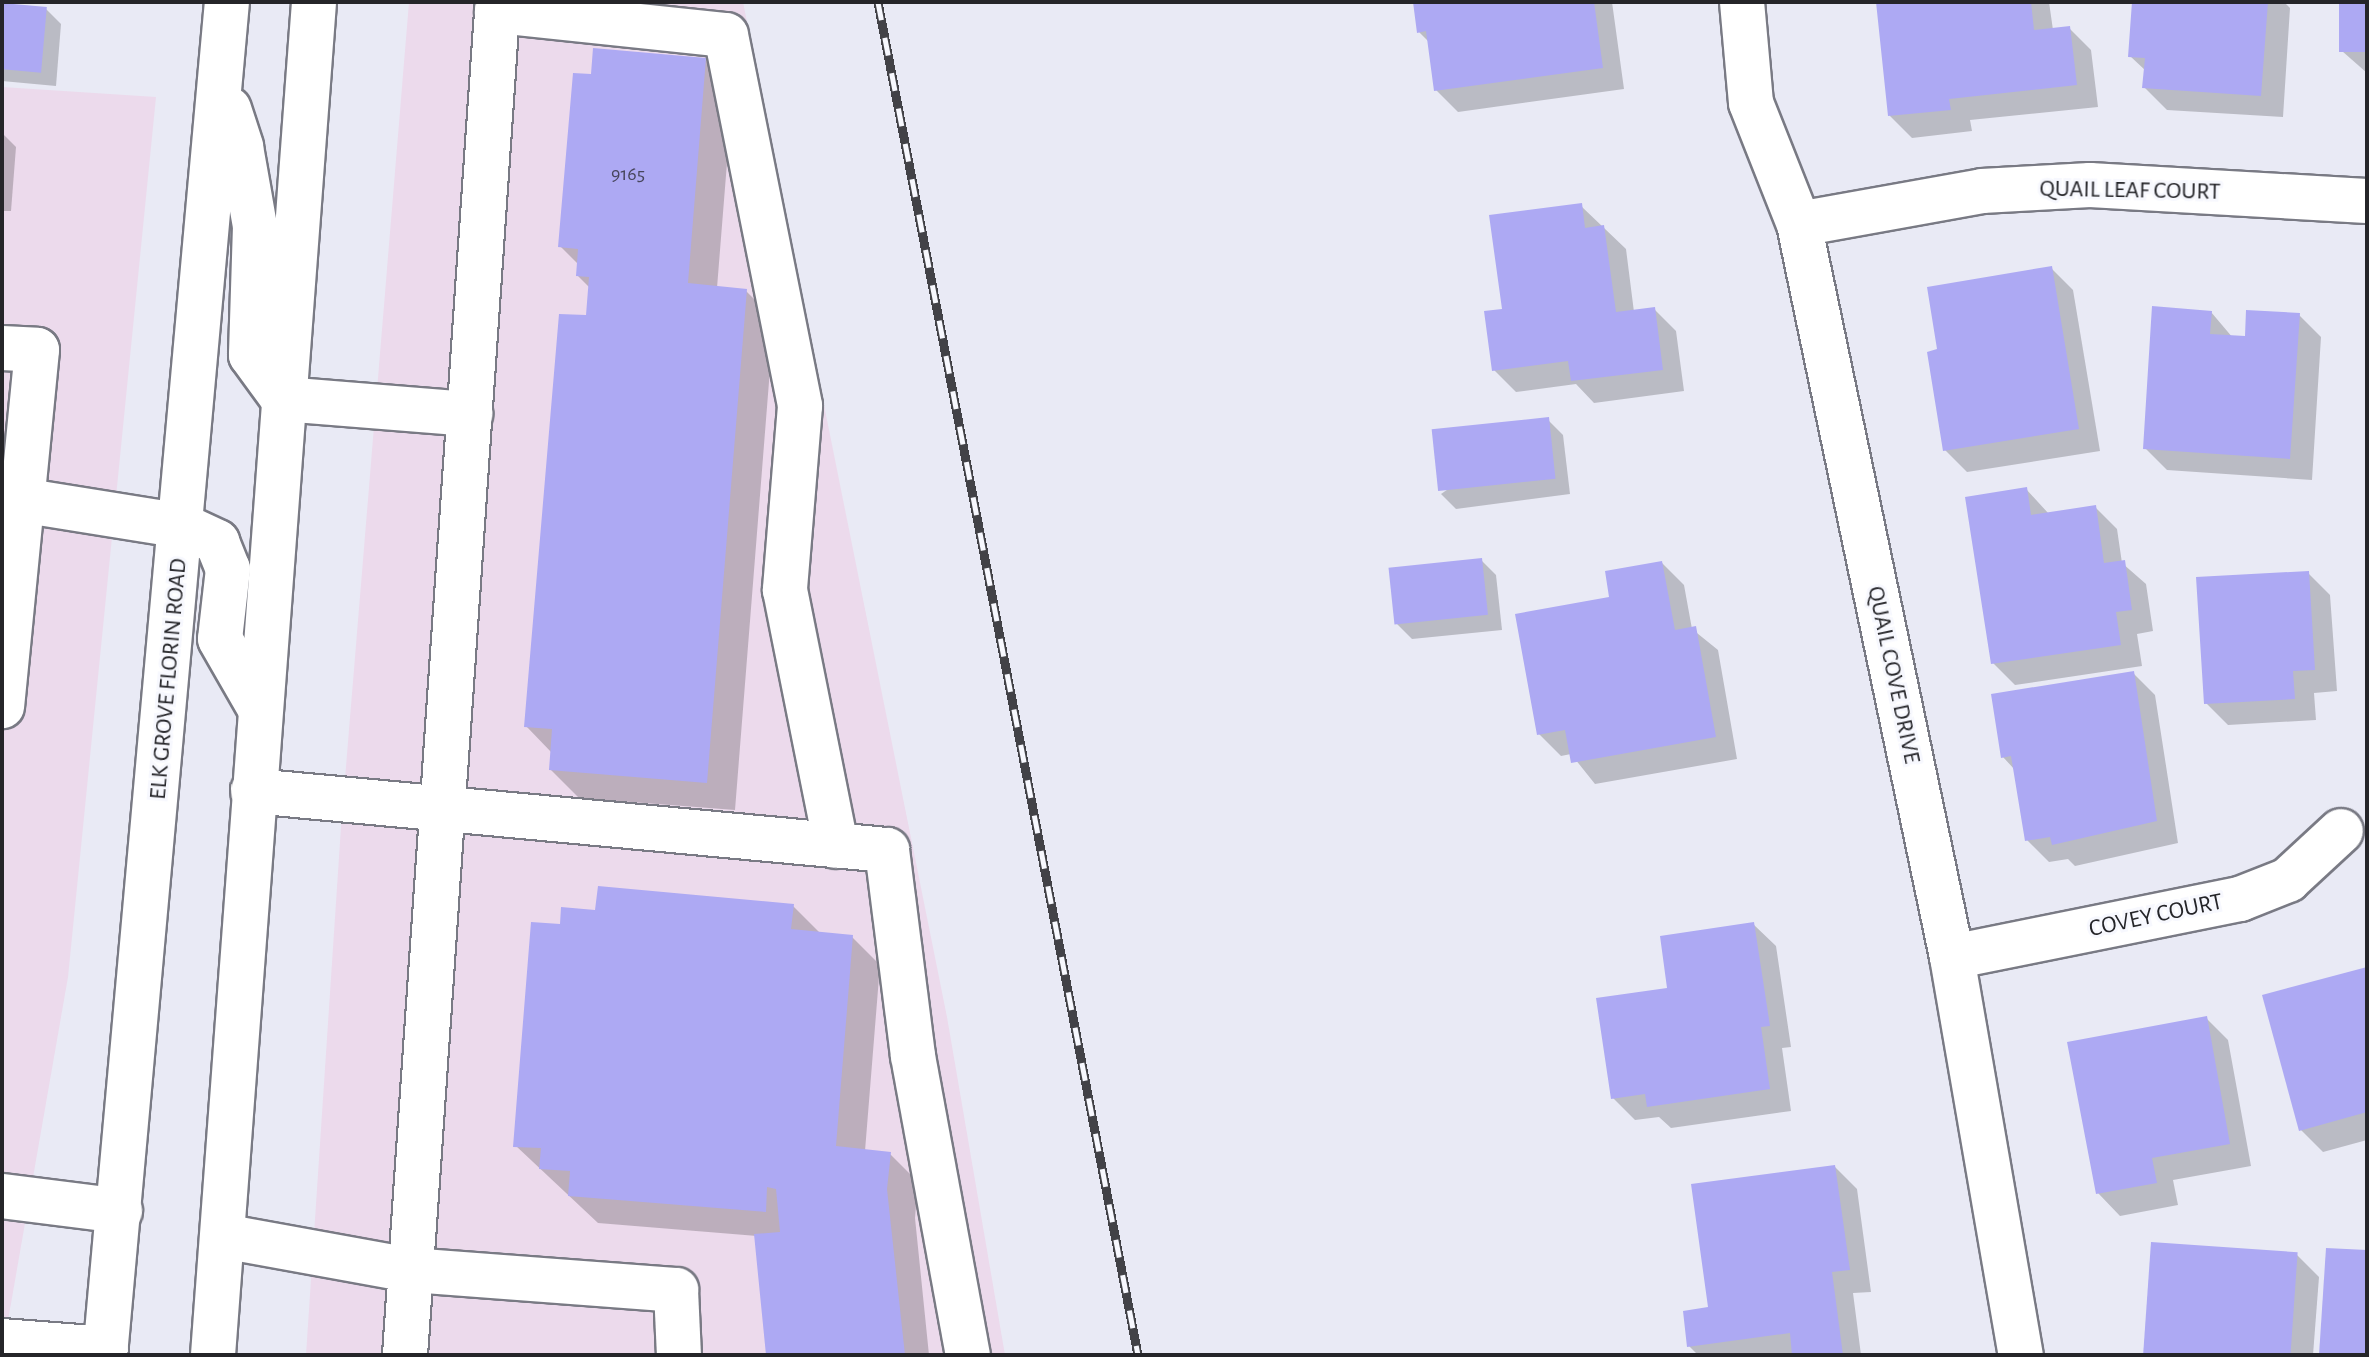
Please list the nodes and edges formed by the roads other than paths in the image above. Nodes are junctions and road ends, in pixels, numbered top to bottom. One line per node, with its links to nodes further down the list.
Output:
1 (227, 2): 4 (main road, ELK GROVE FLORIN ROAD)
2 (314, 2): 8 (main road)
3 (1742, 2): 6 (main road, QUAIL COVE DRIVE)
4 (220, 84): 8 (main road); 11 (main road, ELK GROVE FLORIN ROAD)
5 (2367, 201): 6 (main road, QUAIL LEAF COURT)
6 (1799, 224): 18 (main road, QUAIL COVE DRIVE)
7 (2, 348): 10 (main road)
8 (283, 399): 9 (main road); 13 (main road)
9 (470, 414): 15 (main road); 17 (main road)
10 (14, 498): 11 (main road); 12 (main road)
11 (183, 526): 13 (main road); 20 (main road, ELK GROVE FLORIN ROAD)
12 (2, 706)
13 (259, 707): 14 (main road)
14 (253, 791): 15 (main road); 21 (main road)
15 (442, 810): 17 (main road); 22 (main road)
16 (2341, 831): 18 (main road, COVEY COURT)
17 (836, 846): 28 (main road)
18 (1952, 957): 29 (main road, QUAIL COVE DRIVE)
19 (2, 1196): 20 (main road)
20 (120, 1211): 24 (main road, ELK GROVE FLORIN ROAD)
21 (223, 1236): 22 (main road); 25 (main road)
22 (411, 1270): 26 (main road); 27 (main road)
23 (2, 1341): 24 (main road)
24 (106, 1352)
25 (213, 1355)
26 (405, 1355)
27 (679, 1355)
28 (968, 1355)
29 (2021, 1355)

